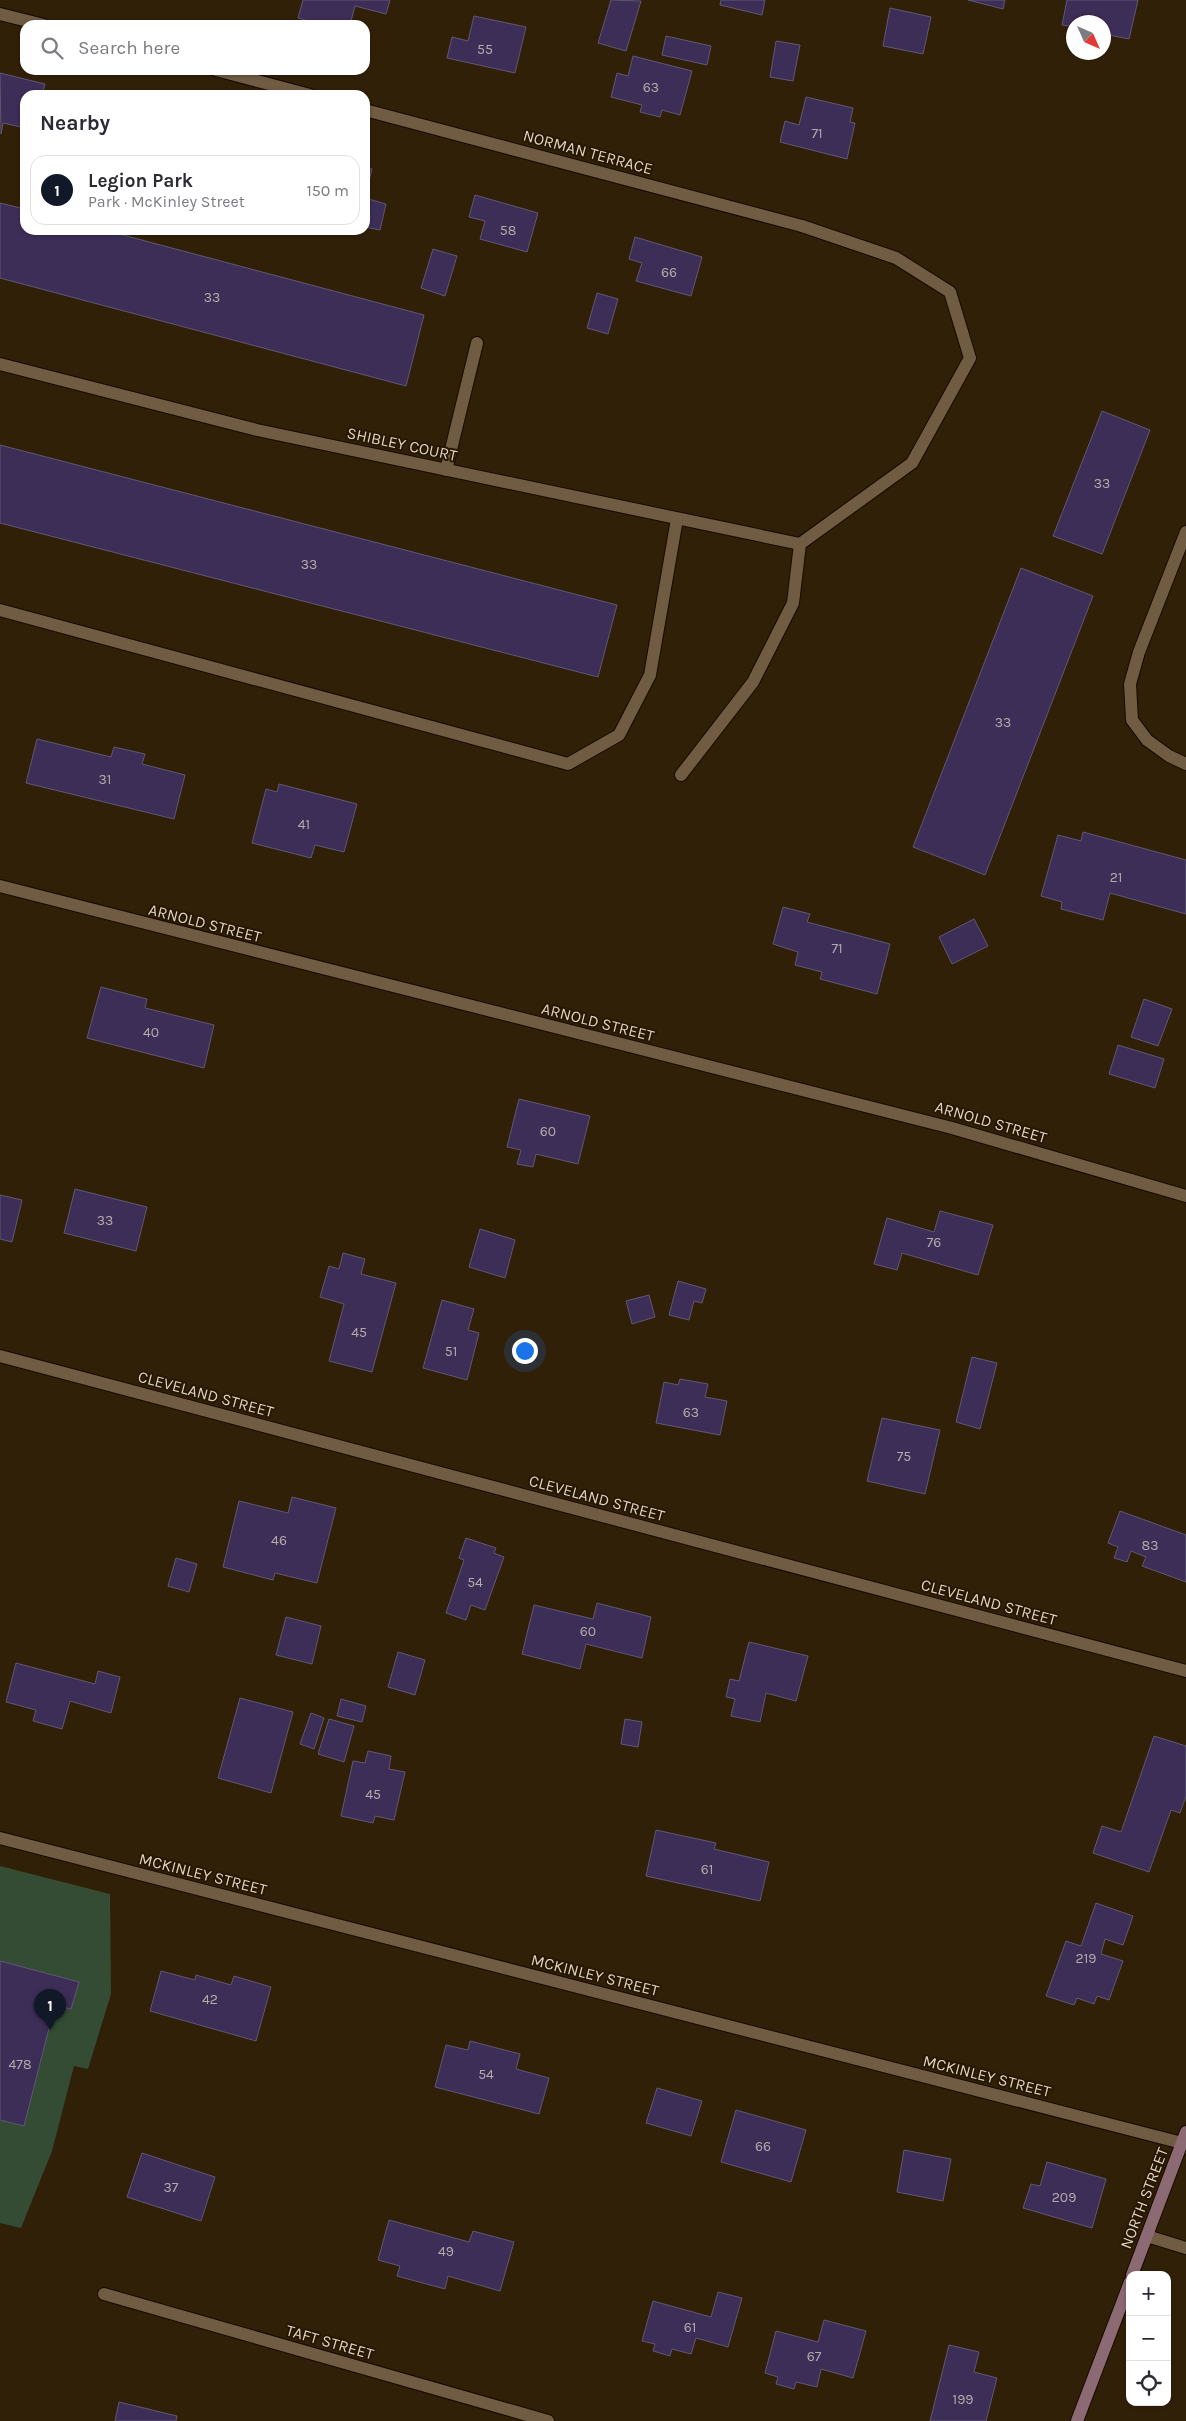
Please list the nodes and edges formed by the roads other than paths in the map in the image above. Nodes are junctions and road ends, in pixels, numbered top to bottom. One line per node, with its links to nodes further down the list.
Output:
1 (0, 14): 2 (street)
2 (24, 20)
3 (235, 75): 4 (street)
4 (291, 90)
5 (370, 111): 11 (street, NORMAN TERRACE)
6 (477, 342): 8 (street)
7 (0, 364): 8 (street, SHIBLEY COURT)
8 (446, 470): 9 (street, SHIBLEY COURT)
9 (678, 519): 11 (street, SHIBLEY COURT); 12 (street)
10 (1186, 532): 13 (street)
11 (800, 544): 14 (street)
12 (0, 610)
13 (1186, 764)
14 (681, 775)
15 (0, 886): 16 (street, ARNOLD STREET)
16 (1186, 1196)
17 (0, 1356): 18 (street, CLEVELAND STREET)
18 (1186, 1671)
19 (0, 1838): 20 (street, MCKINLEY STREET)
20 (1184, 2137): 21 (main road, NORTH STREET)
21 (1147, 2236): 22 (street); 23 (main road, NORTH STREET)
22 (1186, 2248)
23 (1134, 2271)
24 (1126, 2292): 27 (main road)
25 (104, 2294): 26 (street, TAFT STREET)
26 (548, 2421)
27 (1077, 2421)

